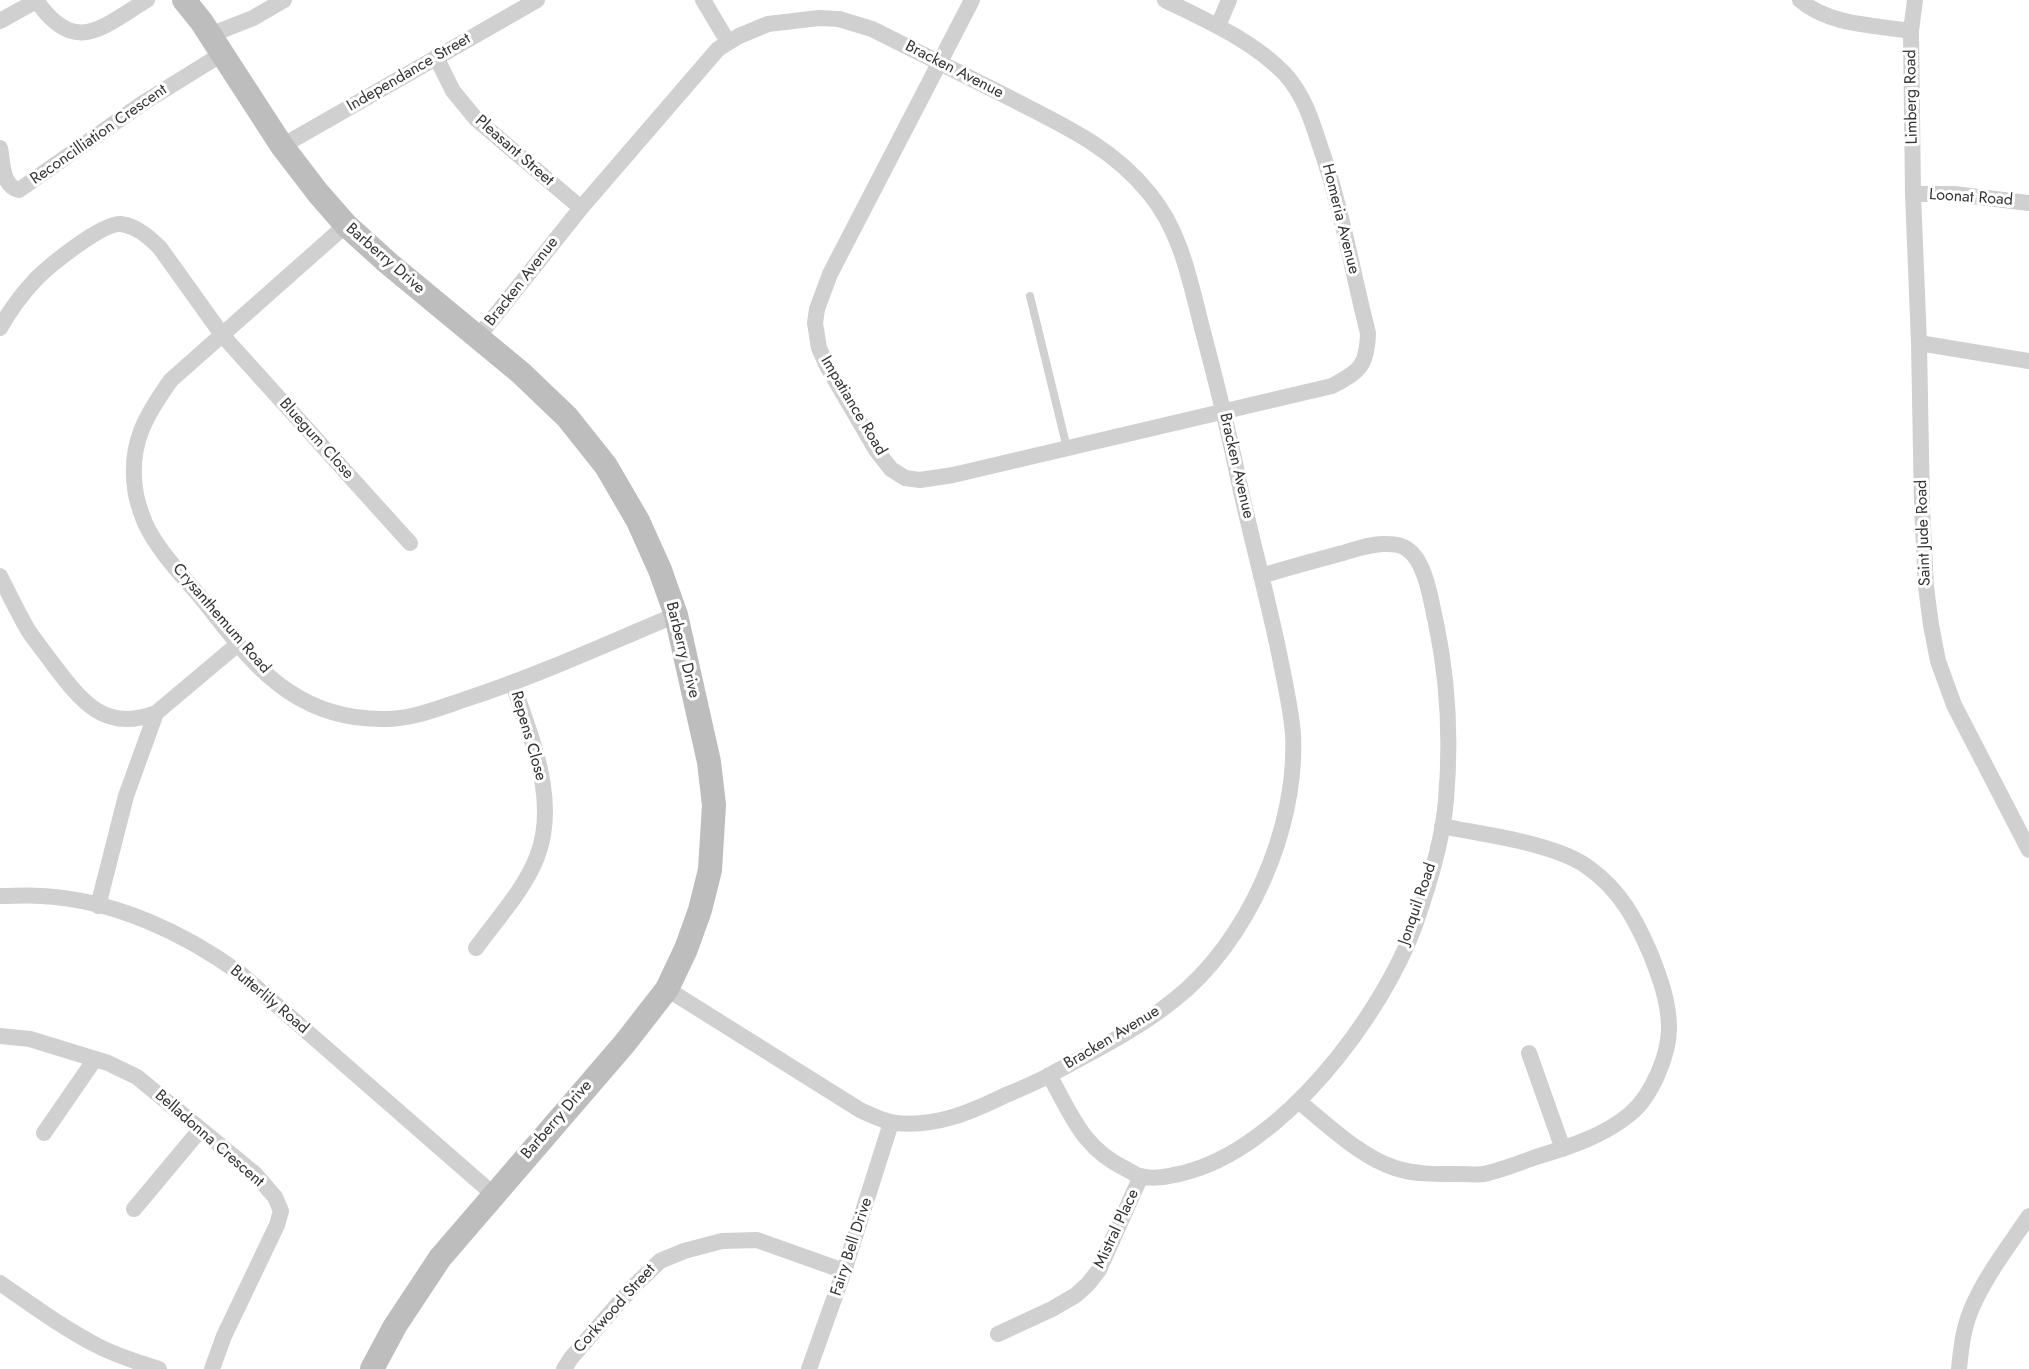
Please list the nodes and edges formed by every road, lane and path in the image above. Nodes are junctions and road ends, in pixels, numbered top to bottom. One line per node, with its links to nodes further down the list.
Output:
1 (36, 0): 2 (street); 12 (street)
2 (147, 0)
3 (184, 0): 16 (street, Barberry Drive)
4 (284, 0): 16 (street)
5 (537, 0): 17 (street, Independance Street)
6 (703, 0): 15 (street)
7 (972, 0): 18 (street, Impatiance Road)
8 (1165, 0): 13 (street, Homeria Avenue)
9 (1229, 0): 13 (street)
10 (1800, 0): 14 (street)
11 (1915, 0): 14 (street, Limberg Road)
12 (0, 21)
13 (1218, 26): 31 (street, Homeria Avenue)
14 (1911, 31): 21 (street, Limberg Road)
15 (728, 42): 18 (street, Bracken Avenue); 23 (street, Bracken Avenue)
16 (216, 44): 19 (street, Barberry Drive); 20 (street, Reconcilliation Crescent)
17 (436, 57): 19 (street, Independance Street); 23 (street, Pleasant Street)
18 (940, 62): 31 (street, Bracken Avenue); 32 (street, Impatiance Road)
19 (282, 146): 24 (street, Barberry Drive)
20 (0, 147)
21 (1913, 194): 22 (street, Loonat Road); 29 (street, Saint Jude Road)
22 (2029, 203)
23 (581, 208): 28 (street, Bracken Avenue)
24 (346, 225): 27 (street, Crysanthemum Road); 28 (street, Barberry Drive)
25 (1030, 296): 32 (lane)
26 (0, 328): 27 (street, Bluegum Close)
27 (223, 336): 33 (street, Bluegum Close); 37 (street, Crysanthemum Road)
28 (478, 337): 36 (street, Barberry Drive)
29 (1919, 343): 30 (street); 41 (street, Saint Jude Road)
30 (2029, 361)
31 (1224, 411): 32 (street, Impatiance Road); 35 (street, Bracken Avenue)
32 (1067, 448)
33 (410, 543)
34 (0, 576): 39 (street)
35 (1262, 576): 40 (street, Jonquil Road); 49 (street, Bracken Avenue)
36 (676, 615): 38 (street, Crysanthemum Road); 45 (street, Barberry Drive)
37 (238, 644): 38 (street, Crysanthemum Road); 39 (street)
38 (513, 684): 44 (street, Repens Close)
39 (156, 713): 43 (street)
40 (1442, 826): 50 (street, Jonquil Road); 54 (street)
41 (2029, 849)
42 (0, 896): 43 (street, Butterlily Road)
43 (98, 906): 56 (street, Butterlily Road)
44 (476, 948)
45 (667, 989): 51 (street, Bracken Avenue); 56 (street, Barberry Drive)
46 (0, 1036): 48 (street, Belladonna Crescent)
47 (1529, 1053): 54 (street)
48 (94, 1059): 52 (street, Belladonna Crescent); 53 (street)
49 (1049, 1076): 51 (street, Bracken Avenue); 55 (street, Jonquil Road)
50 (1298, 1101): 54 (street); 55 (street, Jonquil Road)
51 (891, 1123): 59 (street, Fairy Bell Drive)
52 (200, 1130): 57 (street); 63 (street, Belladonna Crescent)
53 (44, 1132)
54 (1563, 1149)
55 (1141, 1176): 61 (street, Mistral Place)
56 (493, 1194): 64 (street, Barberry Drive)
57 (134, 1209)
58 (2029, 1216): 67 (street)
59 (844, 1271): 65 (street, Corkwood Street); 66 (street, Fairy Bell Drive)
60 (0, 1283): 62 (street)
61 (998, 1334)
62 (159, 1369)
63 (212, 1369)
64 (372, 1369)
65 (564, 1369)
66 (809, 1369)
67 (1959, 1369)

